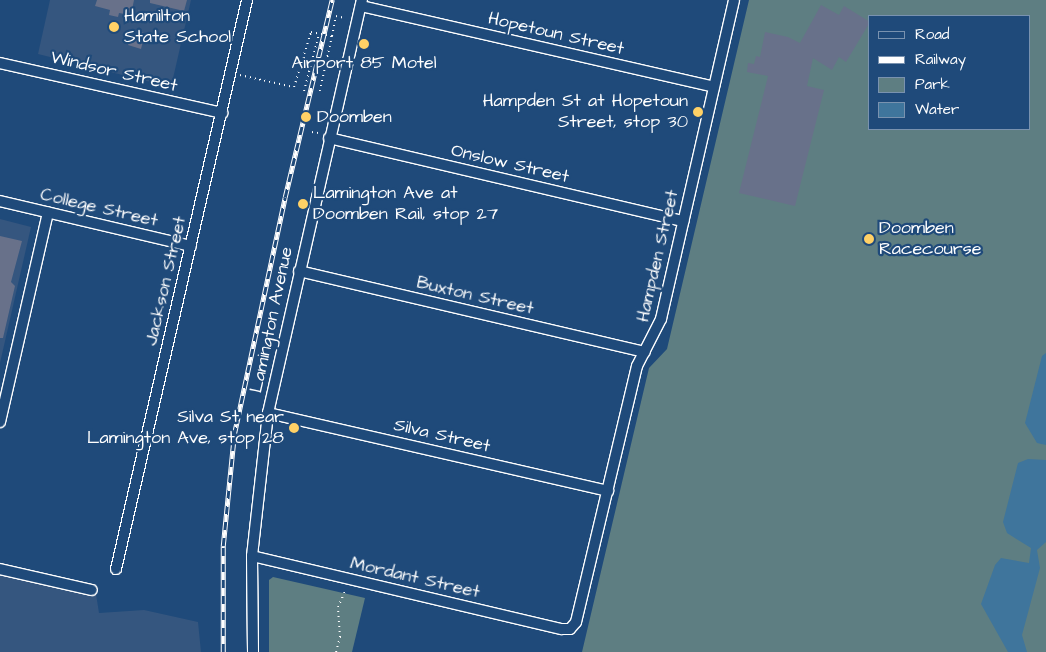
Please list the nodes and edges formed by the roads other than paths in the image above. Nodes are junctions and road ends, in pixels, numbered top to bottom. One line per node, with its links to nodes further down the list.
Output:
1 (247, 0): 6 (street, Jackson Street)
2 (734, 0): 5 (street, Hampden Street)
3 (361, 3): 5 (street, Hopetoun Street); 7 (street, Lamington Avenue)
4 (0, 63): 6 (street, Windsor Street)
5 (714, 88): 10 (street, Hampden Street)
6 (222, 113): 11 (street, Jackson Street)
7 (329, 138): 10 (street, Onslow Street); 12 (street, Lamington Avenue)
8 (0, 201): 9 (street, College Street)
9 (48, 212): 11 (street, College Street); 15 (street)
10 (683, 221): 13 (street, Hampden Street)
11 (191, 246): 19 (street, Jackson Street)
12 (299, 270): 13 (street, Buxton Street); 14 (street, Lamington Avenue)
13 (645, 352): 16 (street, Hampden Street)
14 (268, 413): 16 (street, Silva Street); 17 (street, Lamington Avenue)
15 (0, 422)
16 (608, 491): 21 (street, Hampden Street)
17 (252, 556): 21 (street, Mordant Street); 22 (street, Lamington Avenue)
18 (0, 568): 20 (street)
19 (116, 569)
20 (92, 590)
21 (570, 629)
22 (253, 652)

